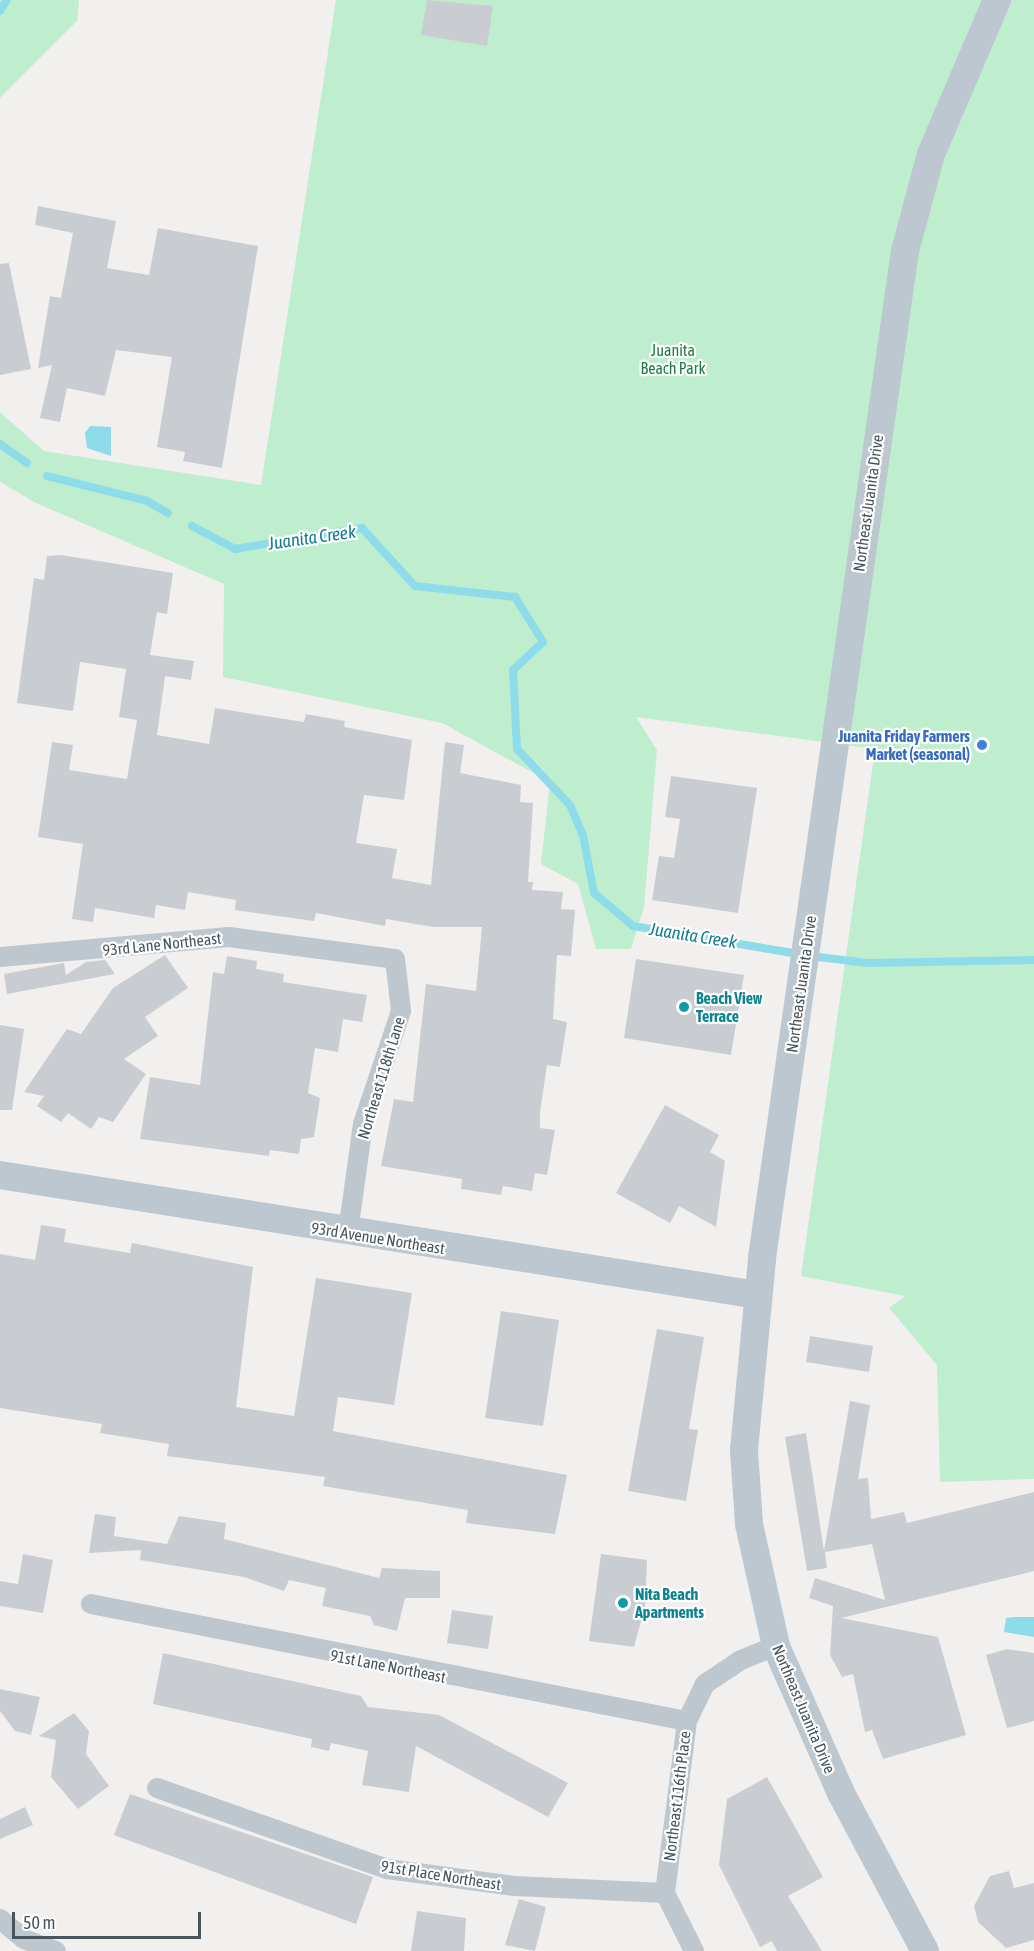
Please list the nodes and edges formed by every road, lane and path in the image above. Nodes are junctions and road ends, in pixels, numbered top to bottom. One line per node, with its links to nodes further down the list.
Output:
1 (997, 0): 6 (main road, Northeast Juanita Drive)
2 (0, 957): 3 (street, 93rd Lane Northeast)
3 (395, 959): 5 (street, Northeast 118th Lane)
4 (0, 1175): 5 (main road, 93rd Avenue Northeast)
5 (348, 1232): 6 (main road, 93rd Avenue Northeast)
6 (758, 1295): 8 (main road, Northeast Juanita Drive)
7 (91, 1604): 9 (street, 91st Lane Northeast)
8 (776, 1646): 9 (street, Northeast 116th Place); 15 (main road, Northeast Juanita Drive)
9 (687, 1721): 11 (street, Northeast 116th Place)
10 (157, 1788): 11 (street, 91st Place Northeast)
11 (665, 1893): 14 (street)
12 (0, 1919): 13 (street)
13 (56, 1951)
14 (694, 1951)
15 (925, 1951)

